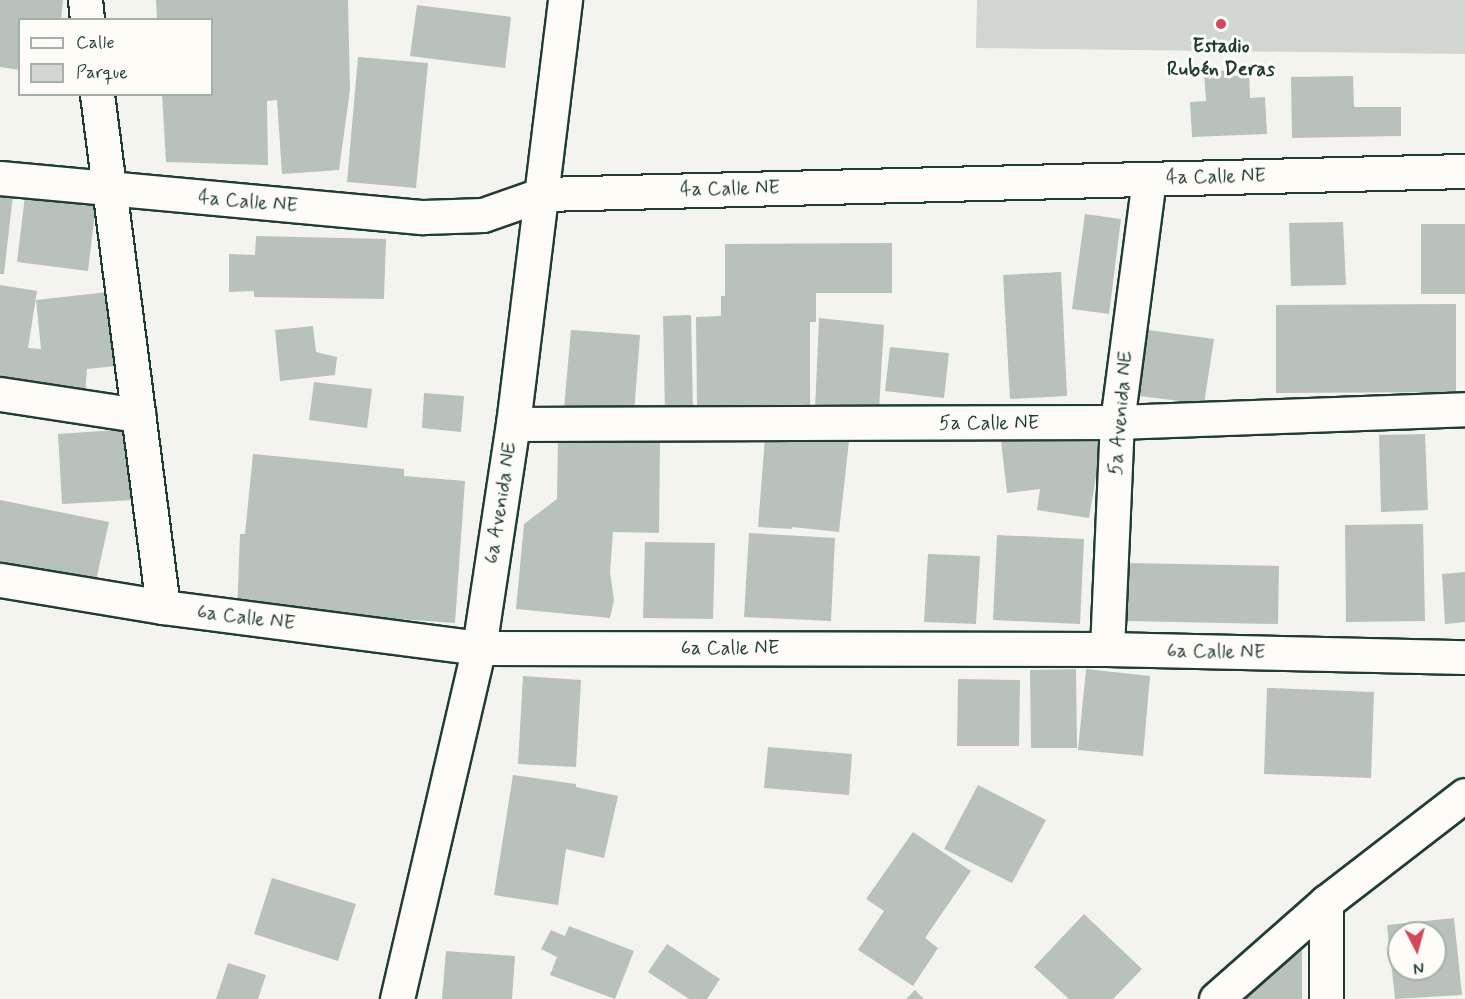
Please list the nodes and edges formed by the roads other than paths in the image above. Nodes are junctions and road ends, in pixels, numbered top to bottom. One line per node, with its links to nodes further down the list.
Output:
1 (85, 0): 3 (street)
2 (565, 0): 9 (street, 6a Avenida NE)
3 (87, 18)
4 (97, 96): 8 (street)
5 (1465, 171): 7 (street, 4a Calle NE)
6 (0, 178): 8 (street, 4a Calle NE)
7 (1149, 179): 9 (street, 4a Calle NE); 13 (street, 5a Avenida NE)
8 (108, 189): 9 (street, 4a Calle NE); 12 (street)
9 (543, 194): 14 (street, 6a Avenida NE)
10 (0, 394): 12 (street)
11 (1465, 409): 13 (street, 5a Calle NE)
12 (138, 415): 16 (street)
13 (1117, 422): 14 (street, 5a Calle NE); 18 (street, 5a Avenida NE)
14 (513, 424): 17 (street, 6a Avenida NE)
15 (0, 580): 16 (street, 6a Calle NE)
16 (163, 607): 17 (street, 6a Calle NE)
17 (479, 648): 18 (street, 6a Calle NE); 22 (street, 6a Avenida NE)
18 (1107, 649): 19 (street, 6a Calle NE)
19 (1465, 657)
20 (1465, 795): 21 (street)
21 (1326, 902): 23 (street); 24 (street)
22 (397, 999)
23 (1216, 999)
24 (1326, 999)

